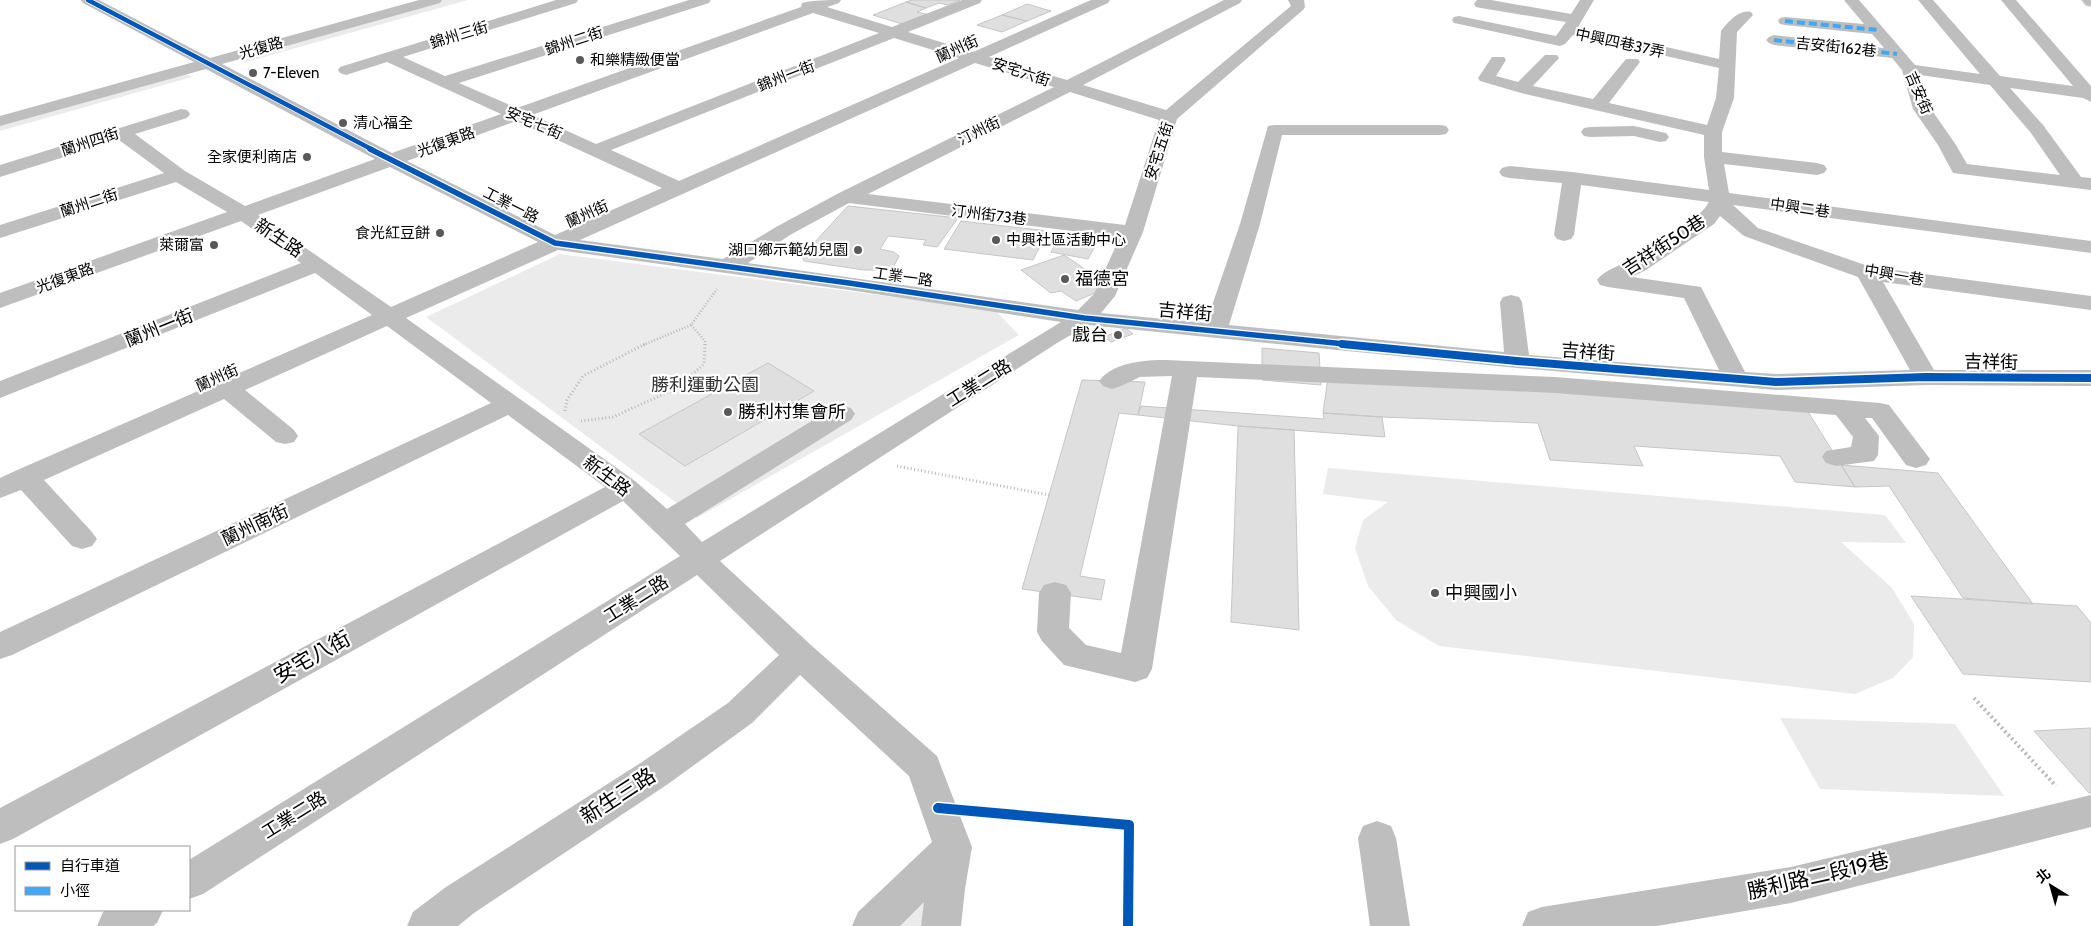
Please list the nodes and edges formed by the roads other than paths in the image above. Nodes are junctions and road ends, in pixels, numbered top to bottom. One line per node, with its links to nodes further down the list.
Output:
1 (88, 0): 30 (street, 工業一路)
2 (415, 0): 30 (street, 光復路)
3 (435, 0): 30 (street, 光復路)
4 (571, 0): 27 (street, 錦州三街)
5 (704, 0): 36 (street, 錦州二街)
6 (787, 0): 17 (street, 安宅六街)
7 (834, 0): 17 (street, 光復東路)
8 (975, 0): 23 (street, 錦州一街)
9 (1103, 0): 26 (street, 蘭州街)
10 (1235, 0): 37 (street, 汀州街)
11 (1295, 0): 44 (street, 安宅五街)
12 (1484, 0): 21 (street)
13 (1587, 0): 21 (street)
14 (1851, 0): 22 (street, 吉安街)
15 (1925, 0): 35 (street)
16 (2008, 0): 39 (street)
17 (812, 8): 23 (street, 安宅六街); 43 (street, 光復東路)
18 (1746, 15): 32 (street)
19 (1459, 20): 21 (street, 中興四巷37弄)
20 (1785, 21): 22 (street)
21 (1572, 25): 32 (street, 中興四巷37弄)
22 (1878, 30): 25 (street, 吉安街)
23 (894, 34): 26 (street, 安宅六街); 50 (street, 錦州一街)
24 (1774, 40): 25 (street, 吉安街162巷)
25 (1897, 54): 33 (street, 吉安街)
26 (974, 56): 37 (street, 安宅六街); 58 (street, 蘭州街)
27 (389, 57): 34 (street, 錦州三街); 36 (street, 安宅七街)
28 (1551, 58): 38 (street)
29 (1498, 60): 38 (street)
30 (204, 61): 41 (street, 光復路); 45 (street, 光復路); 51 (street, 工業一路)
31 (1632, 62): 40 (street)
32 (1726, 65): 49 (street)
33 (1910, 69): 35 (street); 57 (street, 吉安街)
34 (346, 70)
35 (1994, 80): 39 (street); 57 (street)
36 (444, 82): 43 (street, 安宅七街)
37 (1067, 87): 44 (street, 安宅六街); 59 (street, 汀州街)
38 (1521, 88): 40 (street)
39 (2090, 95)
40 (1598, 105): 49 (street)
41 (0, 114)
42 (181, 114): 47 (street, 蘭州四街)
43 (517, 116): 50 (street, 安宅七街); 51 (street, 光復東路)
44 (1169, 117): 63 (street, 安宅五街)
45 (0, 121)
46 (1440, 130): 75 (street)
47 (120, 132): 53 (street, 蘭州四街); 55 (street, 新生路)
48 (1590, 132): 49 (street)
49 (1713, 146): 52 (street); 60 (street)
50 (596, 150): 58 (street, 安宅七街)
51 (393, 161): 61 (street, 光復東路); 65 (street, 工業一路)
52 (1817, 169)
53 (0, 172)
54 (1509, 172): 56 (street, 中興二巷)
55 (178, 175): 61 (street, 新生路); 62 (street, 蘭州二街)
56 (1572, 178): 60 (street, 中興二巷); 64 (street)
57 (2083, 183)
58 (679, 188): 65 (street, 蘭州街)
59 (846, 197): 63 (street, 汀州街73巷); 69 (street, 汀州街)
60 (1720, 200): 66 (street, 中興二巷); 68 (street, 中興一巷); 80 (street, 吉祥街50巷)
61 (244, 214): 67 (street, 新生路); 70 (street, 光復東路)
62 (0, 232)
63 (1133, 232): 74 (street, 安宅五街)
64 (1564, 235)
65 (556, 243): 69 (street, 工業一路); 73 (street, 蘭州街)
66 (2091, 247)
67 (317, 264): 73 (street, 新生路); 84 (street, 蘭州一街)
68 (1867, 273): 72 (street, 中興一巷); 79 (street)
69 (724, 276): 74 (street, 工業一路)
70 (0, 301)
71 (1511, 302): 76 (street)
72 (2091, 303)
73 (389, 318): 83 (street, 蘭州街); 85 (street, 新生路)
74 (1084, 318): 75 (street, 吉祥街); 95 (street, 工業二路)
75 (1216, 330): 76 (street, 吉祥街)
76 (1517, 361): 78 (street, 吉祥街)
77 (1186, 369): 78 (street); 82 (street); 96 (street)
78 (1553, 375): 80 (street, 吉祥街); 86 (street)
79 (1926, 377): 80 (street, 吉祥街); 81 (street, 吉祥街)
80 (1736, 378)
81 (2091, 378)
82 (1112, 381)
83 (227, 389): 88 (street); 91 (street, 蘭州街)
84 (0, 390)
85 (510, 404): 92 (street, 新生路); 97 (street, 蘭州南街)
86 (1844, 408): 89 (street); 90 (street)
87 (842, 414): 93 (street)
88 (286, 436)
89 (1836, 457)
90 (1916, 459)
91 (13, 483): 94 (street)
92 (625, 488): 93 (street, 新生路); 100 (street, 安宅八街)
93 (665, 523): 95 (street, 新生路)
94 (82, 539)
95 (700, 560): 98 (street, 新生路); 103 (street, 工業二路)
96 (1055, 593)
97 (0, 646)
98 (800, 655): 102 (street, 新生路); 106 (street, 新生三路)
99 (2086, 811): 110 (street, 勝利路二段19巷)
100 (0, 827)
101 (1377, 838): 109 (street)
102 (953, 847): 107 (street); 108 (street)
103 (190, 880)
104 (141, 911): 105 (street)
105 (117, 926)
106 (428, 926)
107 (872, 926)
108 (941, 926)
109 (1390, 926)
110 (1542, 926)

